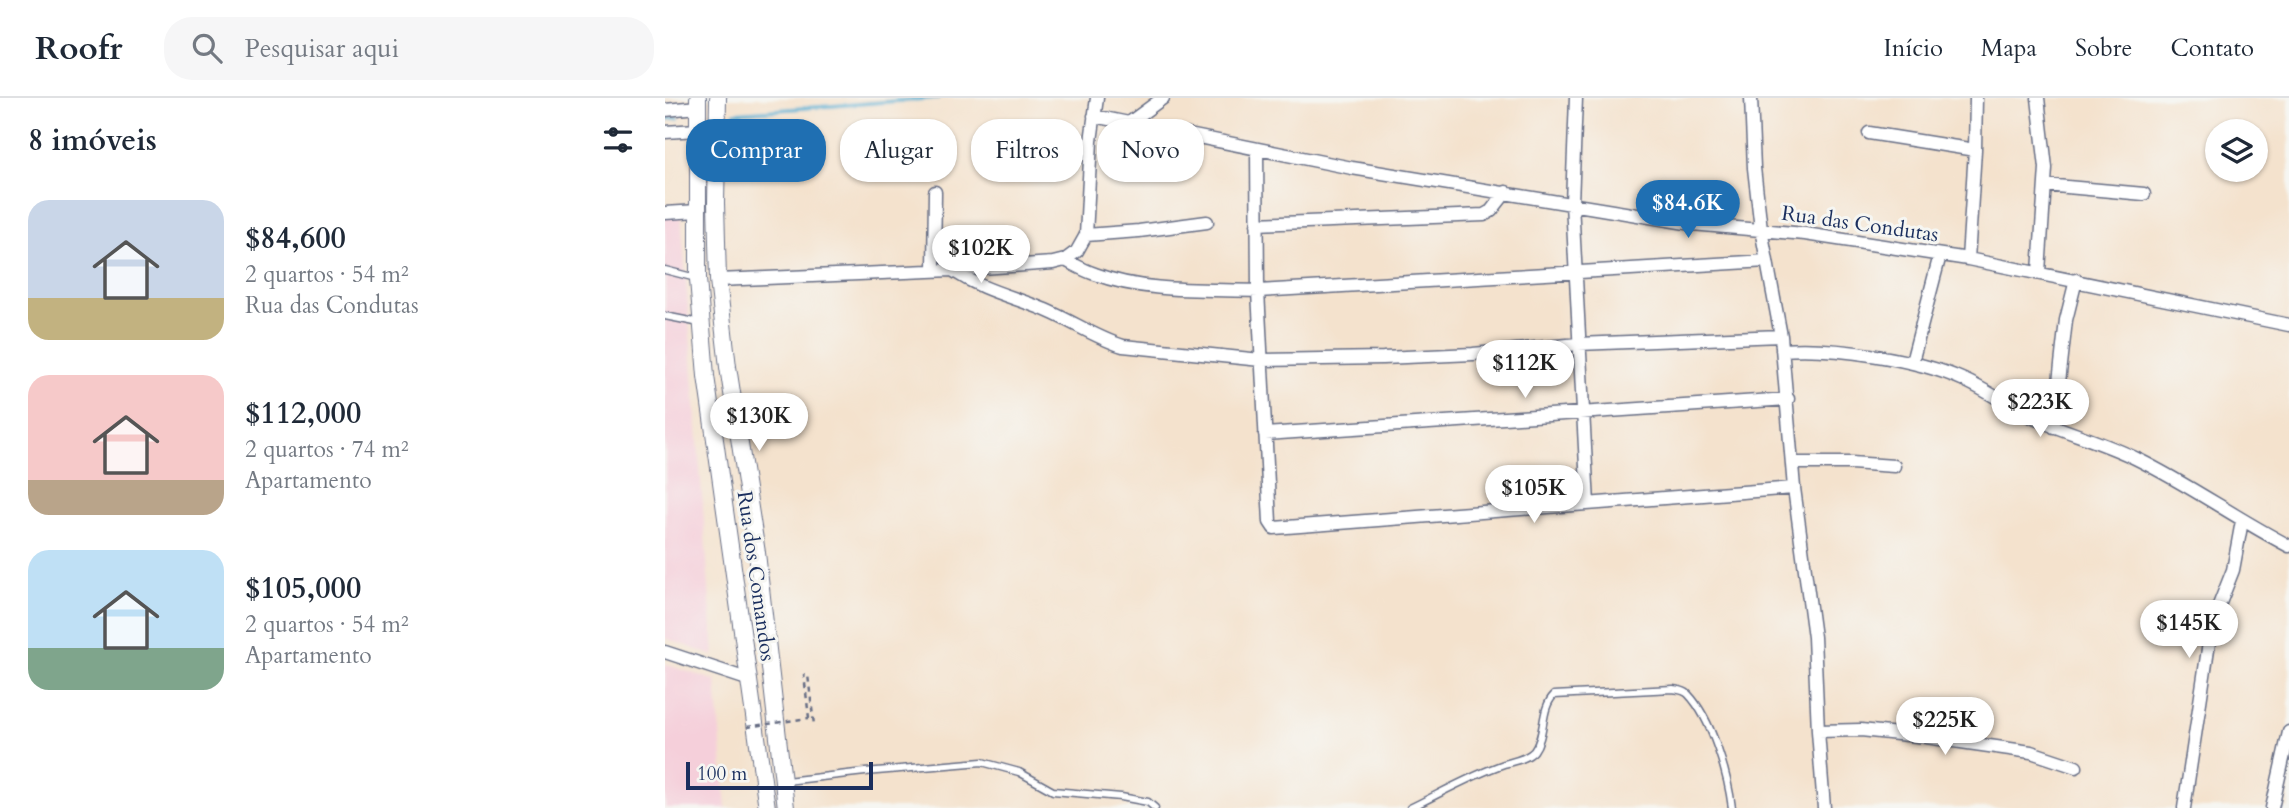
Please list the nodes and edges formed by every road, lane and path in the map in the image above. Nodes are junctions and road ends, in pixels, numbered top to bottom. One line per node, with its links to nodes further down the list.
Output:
1 (718, 98): 41 (main road, Rua dos Comandos)
2 (1097, 98): 10 (street)
3 (1163, 98): 12 (street)
4 (1576, 98): 24 (street)
5 (1751, 98): 29 (street)
6 (1976, 98): 18 (street)
7 (2038, 98): 20 (street)
8 (698, 102): 9 (street)
9 (665, 110)
10 (1094, 116): 11 (street, Rua das Condutas); 30 (street)
11 (1109, 119)
12 (1134, 119)
13 (686, 131): 14 (street)
14 (665, 132)
15 (1869, 133): 18 (street)
16 (1204, 138): 17 (street, Rua das Condutas)
17 (1257, 149): 22 (street, Rua das Condutas); 28 (street)
18 (1975, 150): 32 (street)
19 (698, 182): 25 (main road, Rua dos Comandos)
20 (2045, 185): 23 (street); 39 (street)
21 (935, 192): 37 (street)
22 (1506, 192): 24 (street, Rua das Condutas); 28 (street)
23 (2144, 194)
24 (1571, 202): 29 (street, Rua das Condutas); 38 (street)
25 (698, 211): 26 (street); 40 (main road, Rua dos Comandos)
26 (665, 213)
27 (1207, 222): 30 (street)
28 (1257, 223): 43 (street)
29 (1761, 229): 31 (street, Rua das Condutas); 34 (street)
30 (1086, 235): 33 (street)
31 (1940, 255): 32 (street, Rua das Condutas); 51 (street)
32 (1968, 259): 39 (street, Rua das Condutas)
33 (1065, 260): 36 (street); 43 (street)
34 (1767, 261): 38 (street); 47 (street)
35 (665, 270): 40 (lane)
36 (952, 270): 37 (street); 50 (street)
37 (934, 271): 41 (street)
38 (1575, 272): 43 (street); 48 (street)
39 (2039, 272): 42 (street, Rua das Condutas)
40 (698, 279): 45 (main road, Rua dos Comandos)
41 (718, 280): 69 (main road, Rua dos Comandos)
42 (2076, 280): 46 (street, Rua das Condutas); 54 (street)
43 (1258, 291): 50 (street)
44 (665, 316): 45 (lane)
45 (702, 323): 63 (main road, Rua dos Comandos)
46 (2289, 325)
47 (1781, 336): 48 (street); 49 (street)
48 (1578, 344): 50 (street); 53 (street)
49 (1782, 350): 51 (street); 52 (street)
50 (1261, 360): 55 (street)
51 (1912, 362): 54 (street)
52 (1788, 399): 53 (street); 56 (street)
53 (1582, 413): 55 (street); 59 (street)
54 (2054, 427): 60 (street)
55 (1265, 434): 59 (street)
56 (1792, 463): 57 (street); 58 (street)
57 (1894, 467)
58 (1794, 488): 59 (street); 66 (street)
59 (1588, 504)
60 (2242, 521): 61 (street); 76 (street)
61 (2289, 546)
62 (665, 652): 63 (street)
63 (750, 680): 70 (main road, Rua dos Comandos)
64 (814, 725): 65 (path, bridge)
65 (747, 727)
66 (1818, 731): 68 (street); 75 (street)
67 (2289, 732): 77 (street)
68 (2075, 767)
69 (784, 781): 71 (main road, Rua dos Comandos); 72 (lane)
70 (767, 808)
71 (786, 808)
72 (1155, 808)
73 (1410, 808): 74 (lane)
74 (1732, 808)
75 (1825, 808)
76 (2183, 808)
77 (2272, 808)

